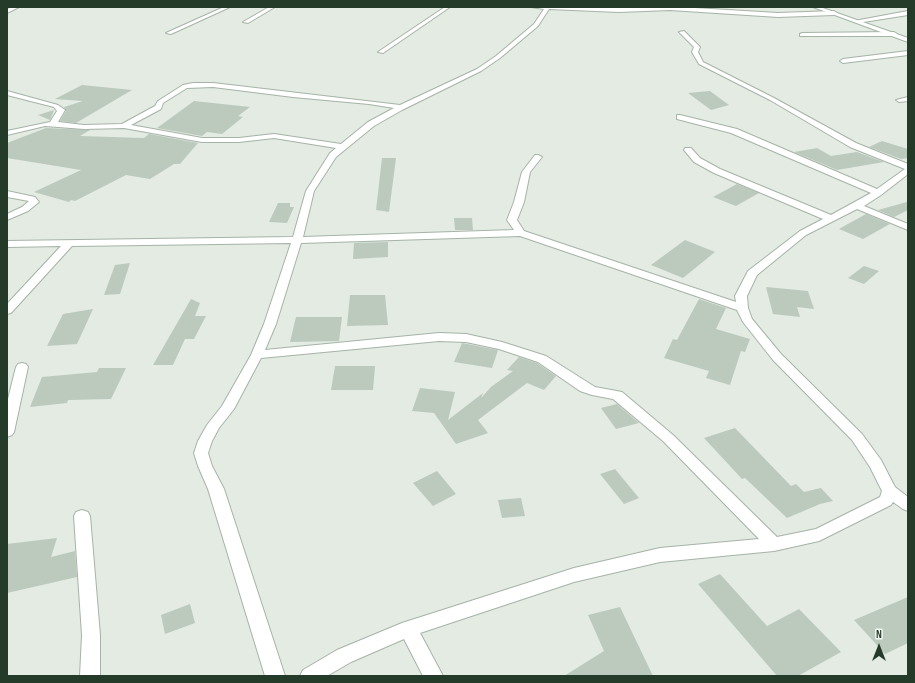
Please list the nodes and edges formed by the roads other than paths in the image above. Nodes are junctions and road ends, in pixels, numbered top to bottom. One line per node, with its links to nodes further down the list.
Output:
1 (17, 7): 8 (street)
2 (228, 7): 14 (street)
3 (274, 7): 12 (street)
4 (448, 7): 18 (street)
5 (532, 7): 6 (street)
6 (548, 7): 9 (street); 24 (street)
7 (816, 7): 9 (street)
8 (7, 11)
9 (834, 13): 11 (street)
10 (908, 13): 11 (street)
11 (857, 21): 15 (street)
12 (246, 22)
13 (682, 32): 32 (street)
14 (169, 33)
15 (894, 34): 16 (street); 17 (street)
16 (802, 35)
17 (908, 40)
18 (381, 52)
19 (908, 53): 20 (street)
20 (842, 61)
21 (7, 93): 26 (street)
22 (908, 99): 23 (street)
23 (899, 100)
24 (402, 107): 27 (street); 29 (street)
25 (680, 118): 33 (street)
26 (53, 123): 27 (street); 28 (street)
27 (124, 126): 29 (street)
28 (7, 133)
29 (344, 147): 40 (street)
30 (688, 150): 37 (street)
31 (538, 157): 39 (street)
32 (908, 169): 33 (street)
33 (878, 193): 35 (street)
34 (7, 194): 36 (street)
35 (857, 206): 37 (street); 38 (street)
36 (7, 217)
37 (832, 219): 43 (street)
38 (908, 227)
39 (520, 233): 40 (street); 43 (street)
40 (297, 240): 41 (street); 45 (street)
41 (69, 243): 42 (street); 44 (street)
42 (7, 244)
43 (742, 308): 48 (street)
44 (7, 311)
45 (257, 355): 51 (street); 54 (street)
46 (22, 367): 47 (street)
47 (7, 432)
48 (890, 491): 49 (street); 51 (street)
49 (908, 505)
50 (82, 516): 53 (street)
51 (774, 544): 52 (street)
52 (408, 628): 55 (street); 56 (street)
53 (90, 676)
54 (275, 676)
55 (310, 676)
56 (433, 676)

